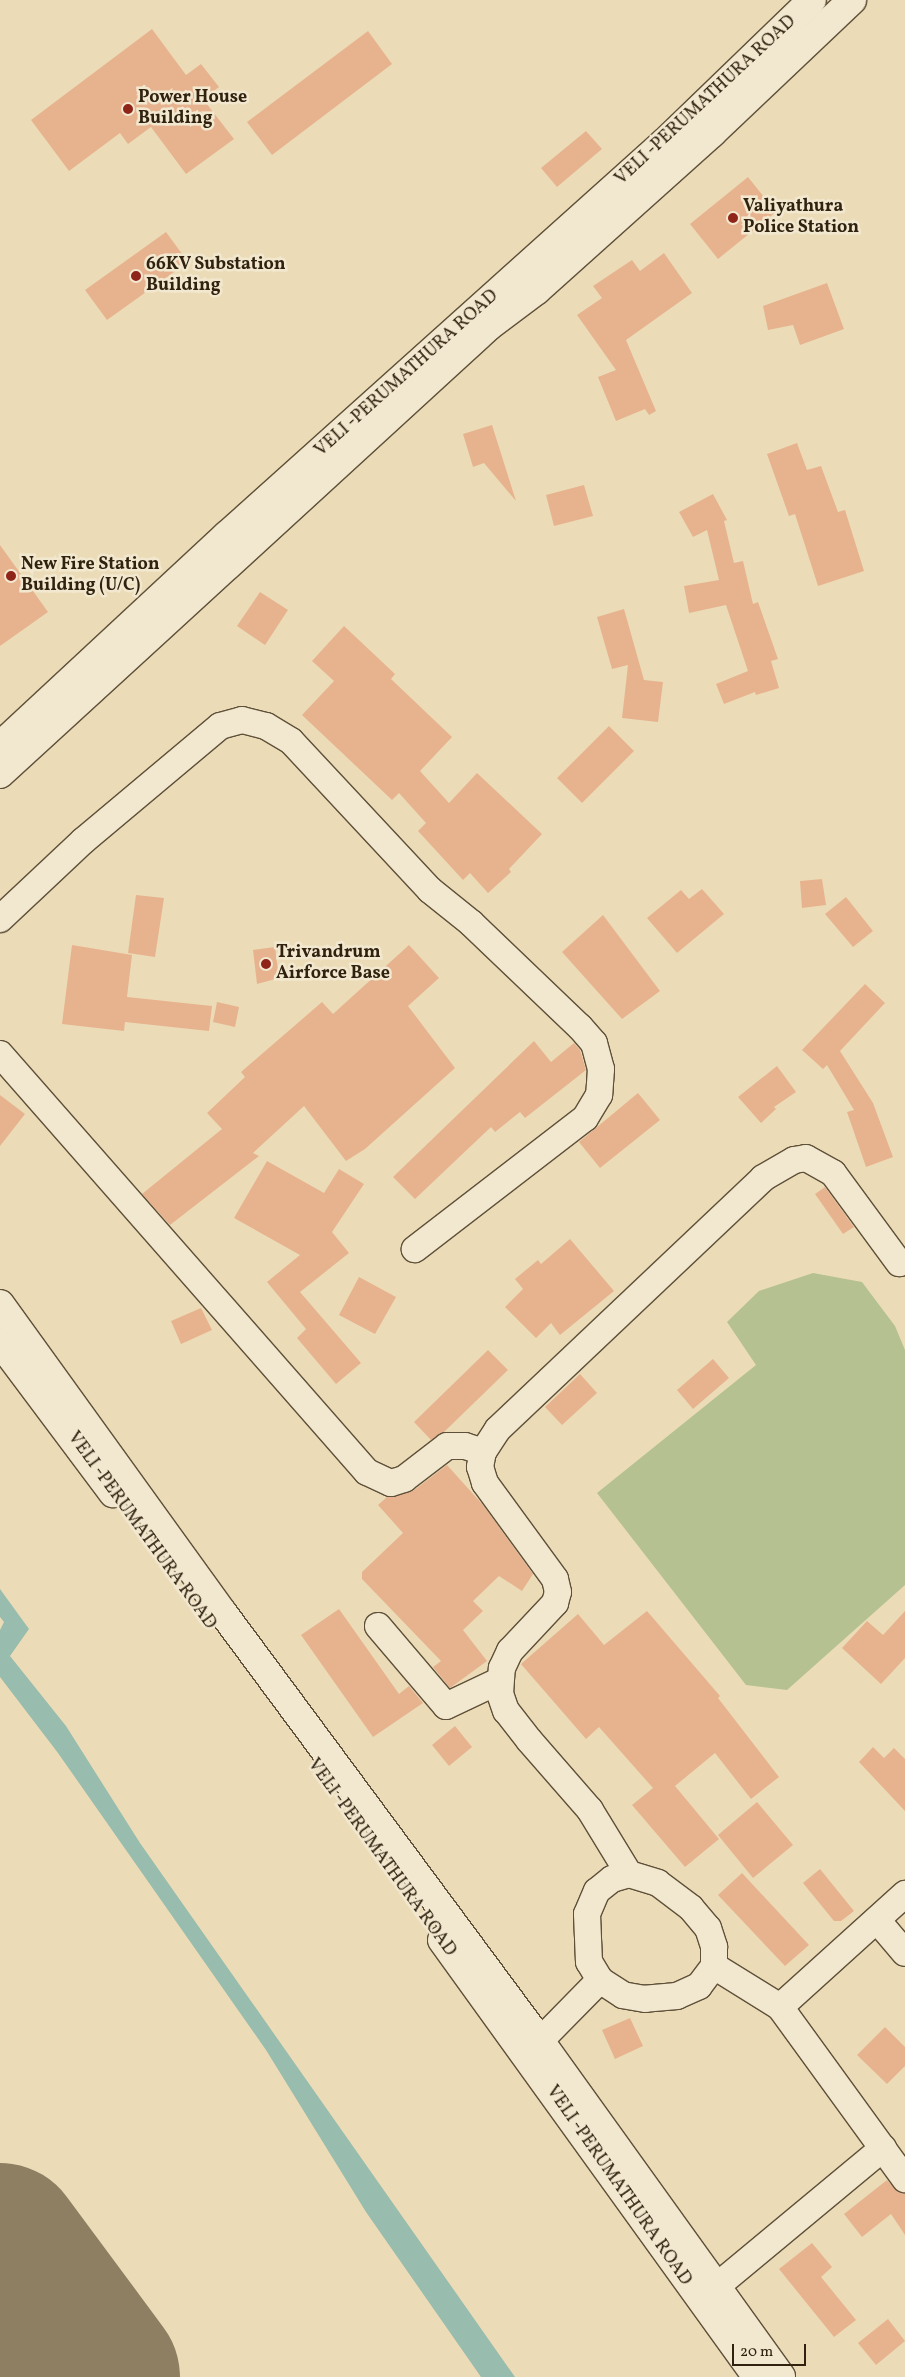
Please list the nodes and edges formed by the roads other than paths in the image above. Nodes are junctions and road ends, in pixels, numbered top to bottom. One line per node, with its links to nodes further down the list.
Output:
1 (812, 0): 3 (main road, VELI -PERUMATHURA ROAD)
2 (852, 0): 4 (main road)
3 (0, 746)
4 (0, 774)
5 (0, 918): 7 (street)
6 (0, 1054): 11 (street)
7 (415, 1249)
8 (899, 1263): 11 (street)
9 (0, 1304): 21 (main road)
10 (0, 1342): 25 (main road, VELI -PERUMATHURA ROAD)
11 (476, 1455): 13 (street)
12 (378, 1626): 13 (street)
13 (500, 1681): 14 (street)
14 (629, 1874): 18 (street); 19 (street)
15 (905, 1894): 16 (street)
16 (877, 1920): 17 (street); 20 (street)
17 (905, 1953)
18 (714, 1966): 19 (street); 20 (street)
19 (600, 1980): 21 (street)
20 (780, 2007): 22 (street)
21 (540, 2041): 24 (main road)
22 (883, 2148): 23 (street); 24 (street)
23 (905, 2179)
24 (716, 2286): 26 (main road)
25 (757, 2377)
26 (781, 2377)

